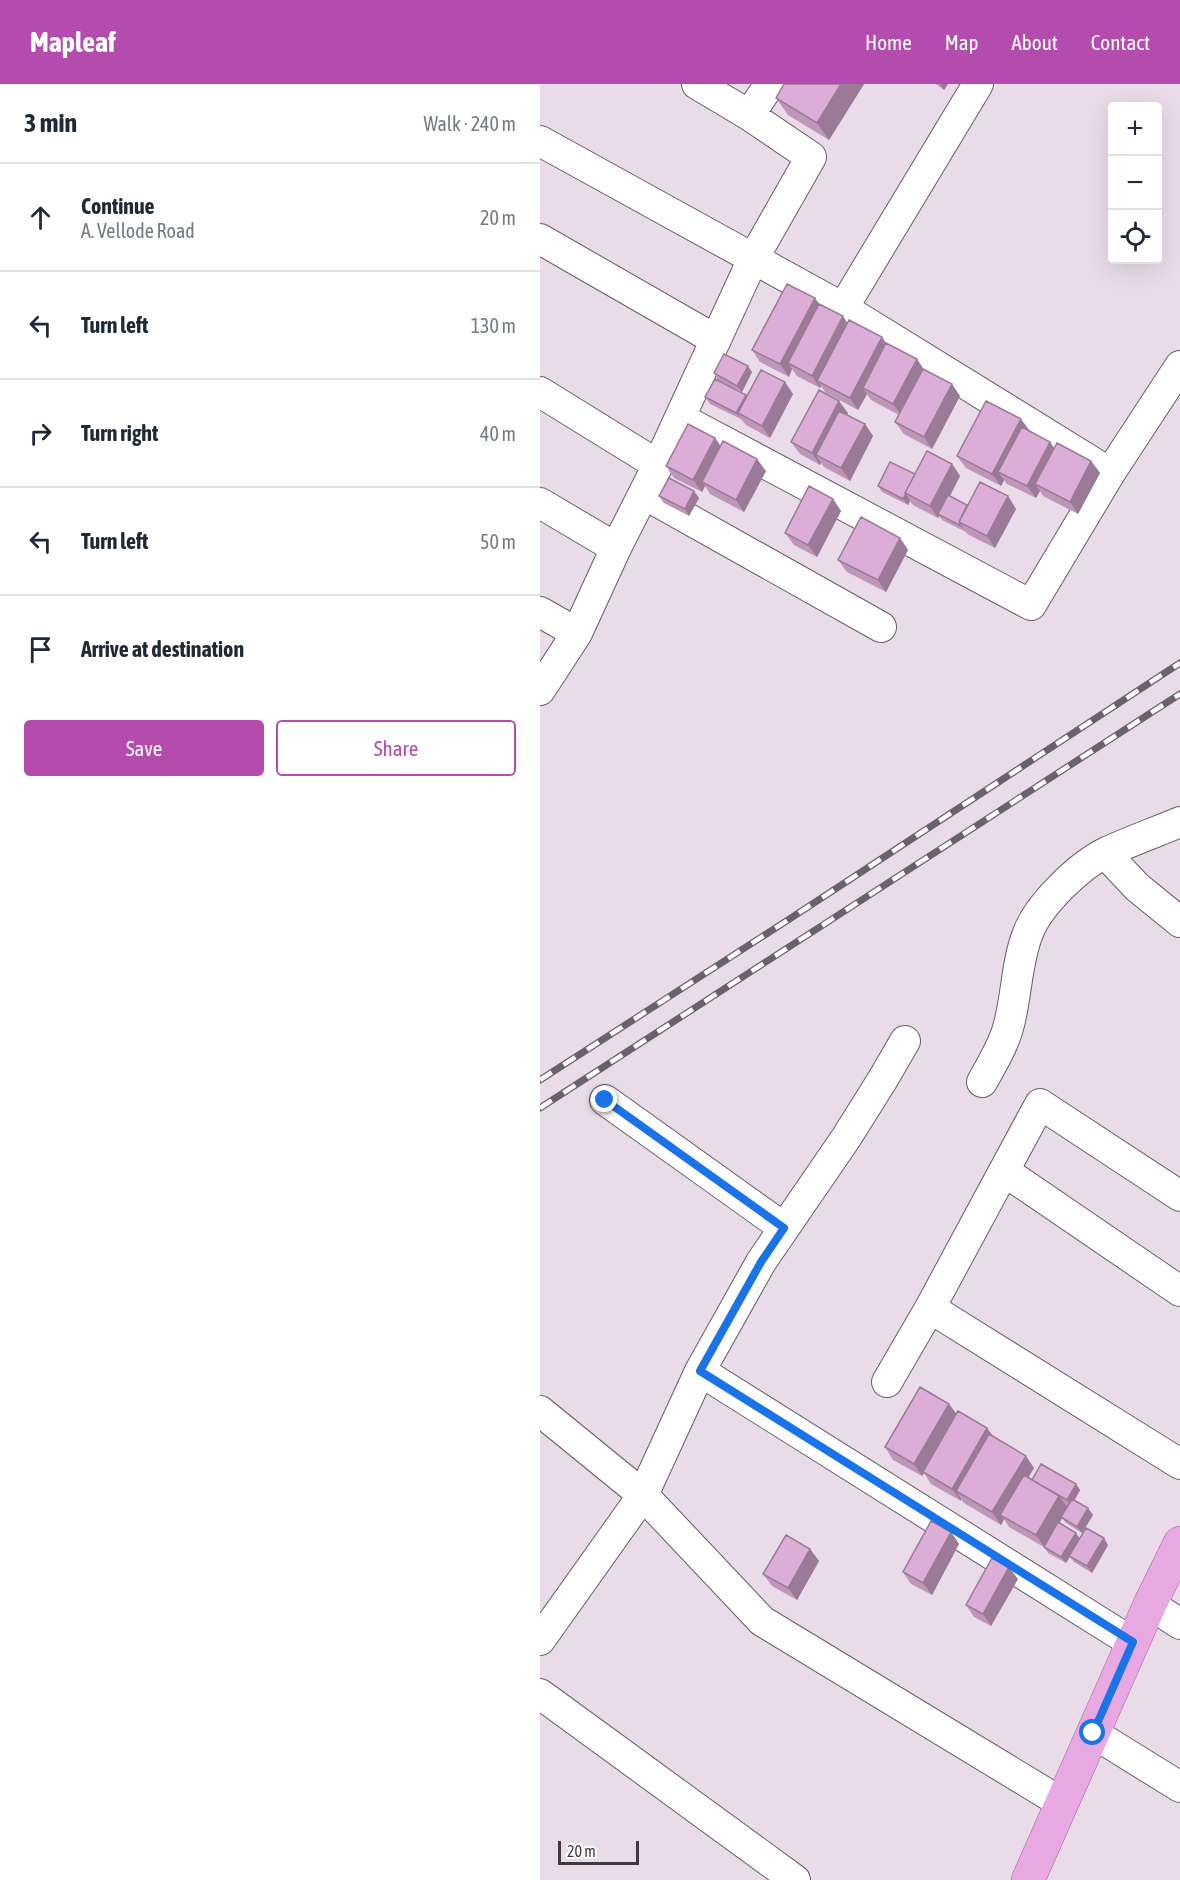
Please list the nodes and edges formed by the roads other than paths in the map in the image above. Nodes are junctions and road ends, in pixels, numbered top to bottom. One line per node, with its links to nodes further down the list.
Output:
1 (697, 84): 4 (street)
2 (770, 84): 4 (street)
3 (978, 84): 8 (street)
4 (749, 115): 7 (street)
5 (540, 141): 7 (street)
6 (540, 239): 9 (street)
7 (753, 259): 8 (street); 9 (street)
8 (843, 308): 14 (street)
9 (716, 339): 12 (street)
10 (1180, 366): 14 (street)
11 (540, 392): 13 (street)
12 (680, 418): 13 (street); 14 (street)
13 (658, 465): 15 (street)
14 (1110, 472)
15 (644, 494): 17 (street); 19 (street)
16 (540, 503): 17 (street)
17 (616, 548): 20 (street)
18 (540, 612): 20 (street)
19 (881, 627)
20 (577, 633): 21 (street)
21 (540, 690)
22 (1180, 822): 23 (street)
23 (1105, 853): 24 (street); 26 (street)
24 (1180, 922)
25 (905, 1041): 30 (street)
26 (982, 1082)
27 (605, 1100): 30 (street)
28 (1004, 1171): 29 (street); 31 (street); 32 (street)
29 (1180, 1196)
30 (784, 1228): 33 (street)
31 (1180, 1291)
32 (930, 1308): 34 (street); 36 (street)
33 (700, 1371): 37 (street); 42 (street)
34 (887, 1383)
35 (540, 1411): 37 (street)
36 (1180, 1464)
37 (643, 1495): 41 (street); 46 (street)
38 (1180, 1543): 39 (main road)
39 (1150, 1604): 40 (street); 42 (main road)
40 (1180, 1624)
41 (540, 1640)
42 (1133, 1642): 44 (main road)
43 (540, 1694): 48 (street)
44 (1093, 1733): 45 (street); 46 (main road)
45 (1180, 1787)
46 (1062, 1803): 47 (main road)
47 (1033, 1878)
48 (795, 1880)

